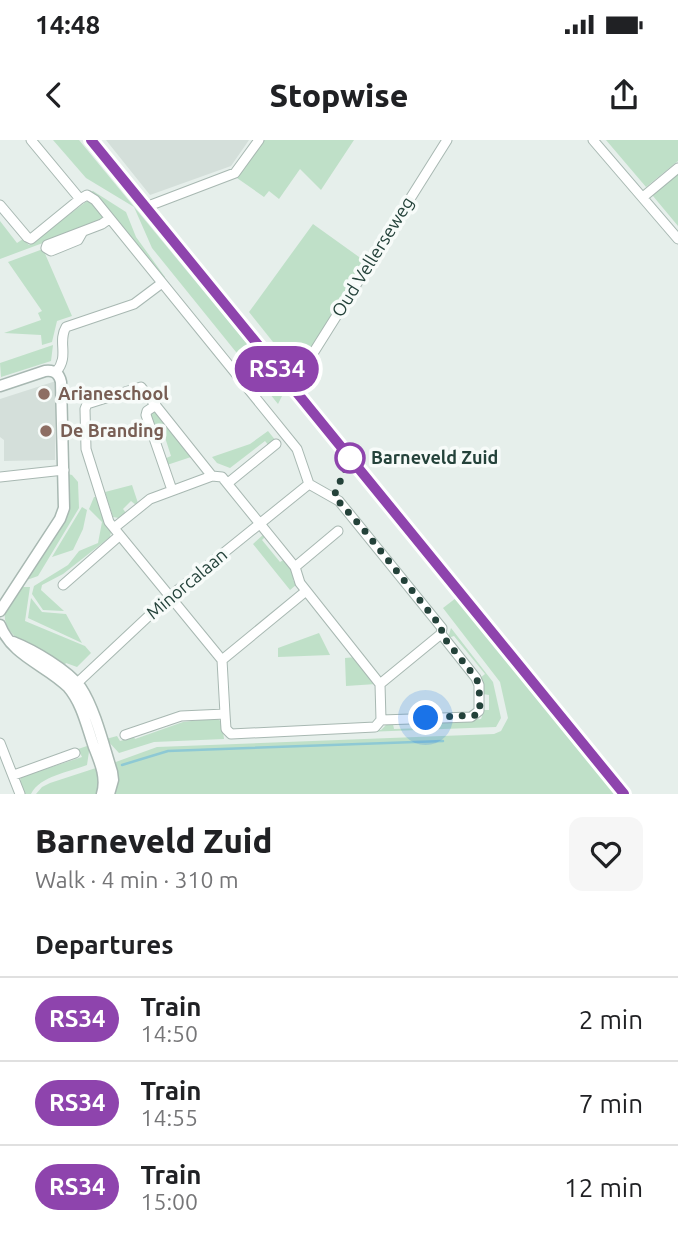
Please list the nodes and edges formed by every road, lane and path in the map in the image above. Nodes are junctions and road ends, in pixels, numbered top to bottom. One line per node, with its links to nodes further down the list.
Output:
1 (31, 140): 7 (street)
2 (259, 140): 9 (street)
3 (447, 140): 15 (street, Oud Vellerseweg)
4 (593, 140): 6 (street)
5 (678, 168): 6 (street)
6 (643, 197): 12 (street)
7 (80, 199): 8 (street); 10 (street)
8 (0, 205)
9 (151, 205)
10 (109, 219): 11 (street); 13 (street)
11 (82, 233)
12 (678, 239)
13 (162, 284): 14 (street); 23 (street)
14 (56, 372): 16 (street); 19 (street)
15 (300, 374)
16 (0, 386)
17 (156, 405): 20 (street); 24 (street); 27 (street)
18 (276, 444): 22 (street)
19 (64, 470): 21 (street); 32 (street)
20 (212, 476): 22 (street); 24 (street)
21 (0, 477)
22 (228, 484): 25 (street)
23 (309, 484): 25 (street, Minorcalaan); 34 (street)
24 (172, 491): 27 (street)
25 (259, 524): 28 (street); 31 (street, Minorcalaan)
26 (338, 531): 28 (street)
27 (117, 532): 29 (street); 31 (street)
28 (295, 567): 30 (street)
29 (63, 585)
30 (306, 591): 35 (street); 36 (street)
31 (169, 597): 35 (street); 37 (street, Minorcalaan)
32 (0, 611)
33 (0, 627): 37 (street)
34 (441, 634): 36 (street); 39 (street)
35 (222, 660): 38 (street)
36 (380, 684): 39 (street)
37 (73, 686): 45 (street); 46 (street)
38 (225, 714): 39 (street); 40 (street)
39 (381, 720)
40 (125, 735)
41 (0, 743): 43 (street)
42 (75, 753): 43 (street)
43 (14, 775): 44 (street)
44 (20, 794)
45 (102, 794)
46 (109, 794)

